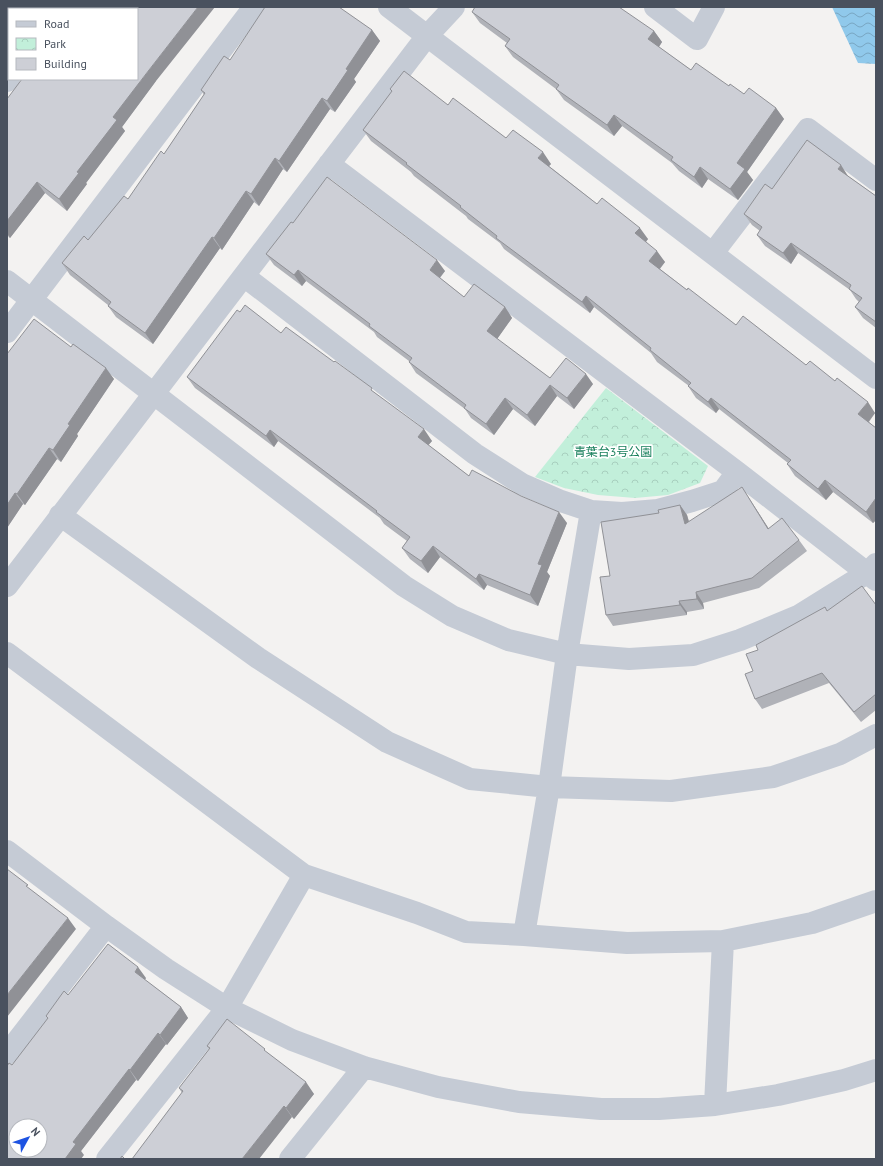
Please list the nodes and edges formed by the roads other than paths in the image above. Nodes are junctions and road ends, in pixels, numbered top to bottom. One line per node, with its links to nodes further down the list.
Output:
1 (254, 7): 12 (street)
2 (389, 7): 6 (street)
3 (454, 7): 6 (street)
4 (655, 7): 5 (street)
5 (714, 7)
6 (427, 36): 7 (street); 9 (street)
7 (329, 164): 10 (street); 16 (street)
8 (876, 180): 9 (street)
9 (713, 253): 14 (street)
10 (244, 276): 15 (street); 17 (street)
11 (7, 281): 12 (street)
12 (32, 300): 13 (street); 15 (street)
13 (7, 332)
14 (876, 378)
15 (153, 393): 18 (street); 22 (street)
16 (737, 472): 17 (street); 19 (street)
17 (591, 511): 22 (street)
18 (60, 515): 20 (street); 24 (street)
19 (873, 572): 22 (street)
20 (7, 586)
21 (7, 653): 26 (street)
22 (567, 654): 24 (street)
23 (876, 735): 24 (street)
24 (549, 787): 29 (street)
25 (7, 851): 28 (street)
26 (304, 875): 29 (street); 31 (street)
27 (876, 900): 30 (street)
28 (106, 926): 31 (street); 32 (street)
29 (524, 935): 30 (street)
30 (723, 941): 35 (street)
31 (227, 1008): 33 (street); 36 (street)
32 (7, 1054)
33 (364, 1068): 35 (street); 37 (street)
34 (876, 1070): 35 (street)
35 (715, 1105)
36 (107, 1159)
37 (290, 1159)

